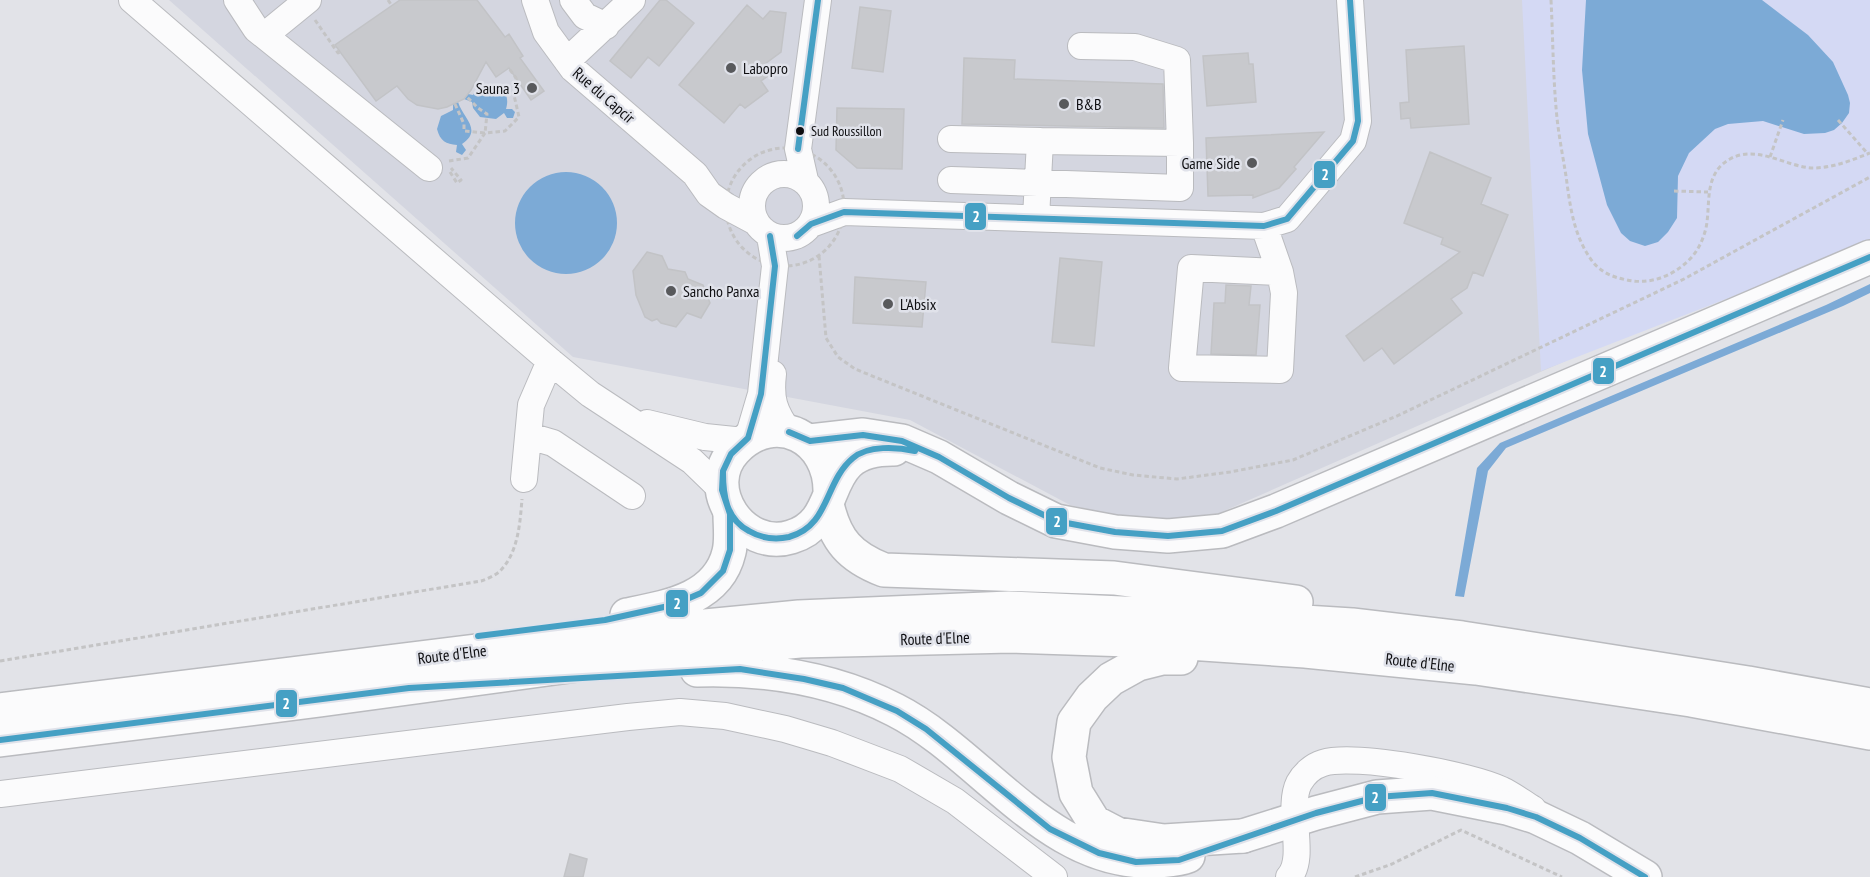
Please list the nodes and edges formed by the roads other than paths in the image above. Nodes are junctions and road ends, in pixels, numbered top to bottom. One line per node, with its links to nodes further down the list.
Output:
1 (132, 0): 31 (street)
2 (237, 0): 10 (street)
3 (535, 0): 12 (street, Rue du Capcir)
4 (573, 0): 9 (street)
5 (632, 0): 9 (street)
6 (818, 0): 16 (street)
7 (1350, 0): 25 (street)
8 (306, 2): 10 (street)
9 (606, 26): 12 (street)
10 (265, 35): 17 (street)
11 (1081, 46): 15 (street)
12 (567, 61): 22 (street, Rue du Capcir)
13 (951, 140): 14 (street)
14 (1040, 141): 15 (street); 20 (street)
15 (1180, 143): 20 (street)
16 (798, 149): 19 (street); 21 (street)
17 (429, 168)
18 (951, 180): 20 (street)
19 (765, 181): 21 (street); 22 (street, Rue du Capcir); 26 (street)
20 (1039, 182): 24 (street)
21 (810, 188): 23 (street); 27 (street)
22 (728, 196): 26 (street, Rue du Capcir)
23 (844, 212): 24 (street); 27 (street)
24 (1036, 218): 25 (street)
25 (1264, 226): 30 (street)
26 (762, 228): 27 (street); 29 (street)
27 (804, 230): 29 (street)
28 (1870, 257): 36 (main road)
29 (783, 266): 34 (street); 35 (street)
30 (1280, 272): 30 (street)
31 (550, 361): 32 (street); 33 (street)
32 (615, 412): 35 (street); 40 (street)
33 (529, 436): 37 (street); 38 (street)
34 (799, 436): 35 (main road); 36 (main road); 39 (main road)
35 (746, 439): 40 (main road)
36 (939, 457): 39 (main road)
37 (524, 479)
38 (632, 496)
39 (829, 499): 40 (main road); 41 (main road)
40 (726, 502): 44 (main road)
41 (1658, 668): 43 (main road, Route d'Elne); 44 (main road, Route d'Elne)
42 (409, 688): 45 (main road, Route d'Elne); 46 (main road, Route d'Elne); 49 (main road)
43 (1870, 705)
44 (0, 709)
45 (1870, 735): 49 (main road)
46 (0, 740)
47 (0, 794): 51 (street)
48 (1295, 821): 49 (main road); 50 (main road); 50 (street); 52 (street)
49 (1243, 836)
50 (1580, 838): 53 (main road)
51 (1054, 877)
52 (1289, 877)
53 (1645, 877)

